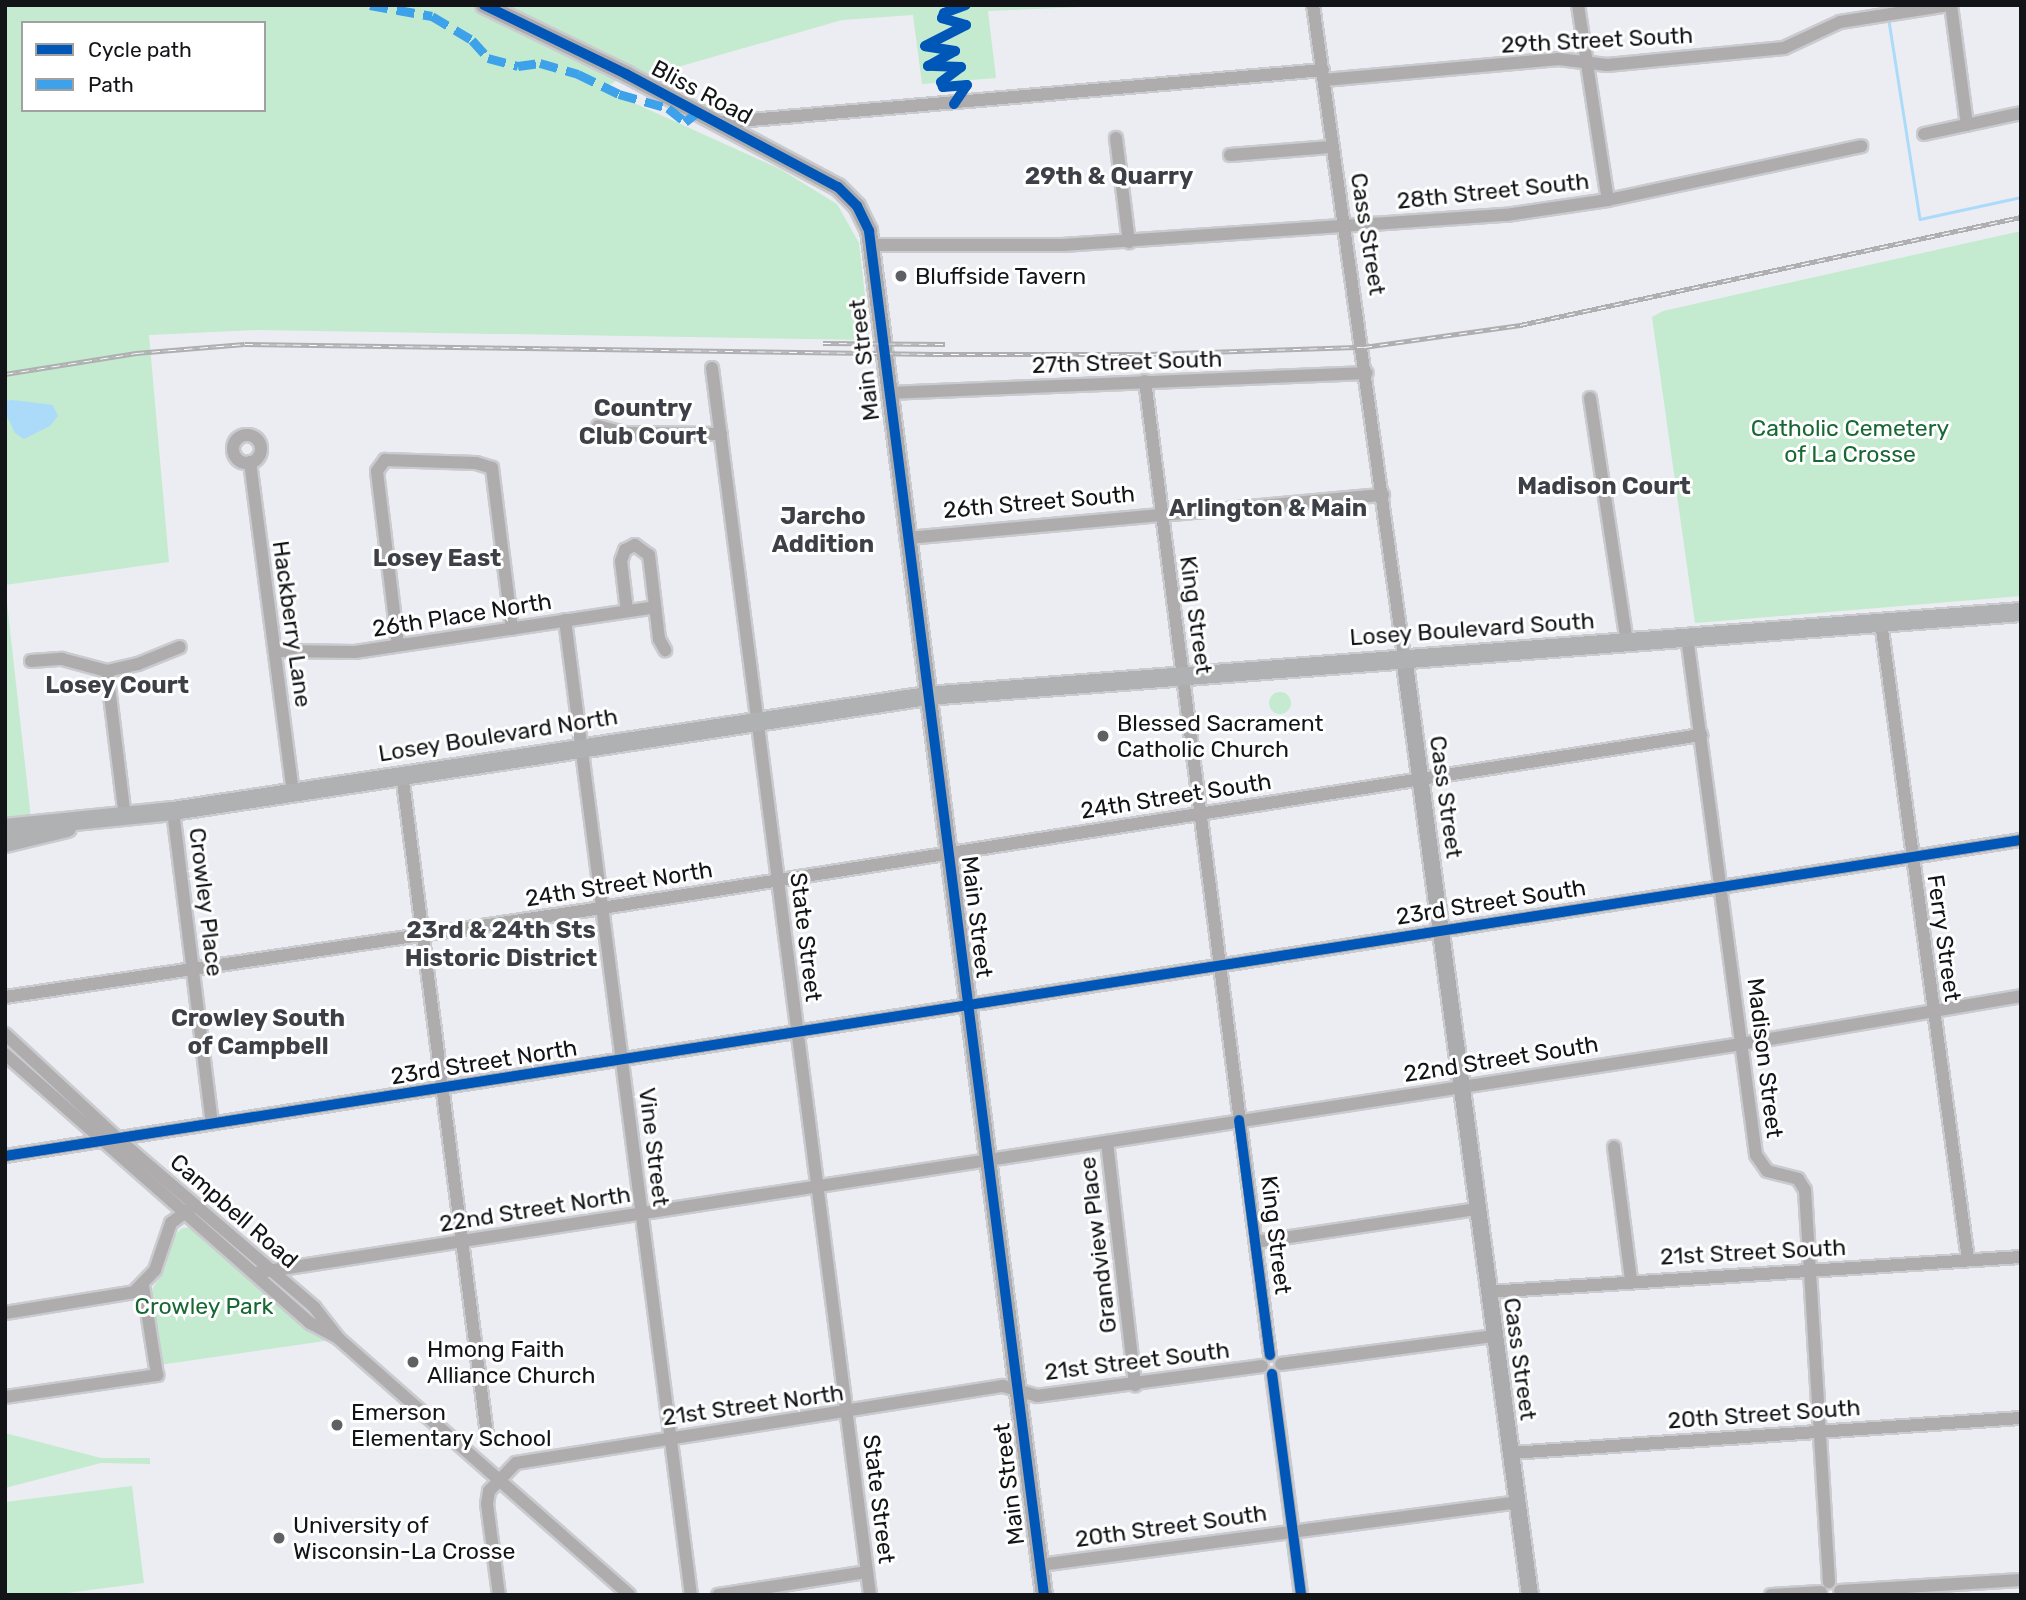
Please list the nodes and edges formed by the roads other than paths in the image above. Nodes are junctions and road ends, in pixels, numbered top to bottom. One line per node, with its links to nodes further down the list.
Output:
1 (484, 5): 8 (street, Bliss Road)
2 (1313, 5): 6 (street, Cass Street)
3 (1578, 5): 5 (street)
4 (1950, 5): 5 (street, 29th Street South); 9 (street)
5 (1584, 63): 6 (street, 29th Street South); 15 (street)
6 (1323, 75): 8 (street, 29th Street South); 13 (street, Cass Street)
7 (2021, 113): 9 (street)
8 (715, 123): 18 (street, Bliss Road)
9 (1967, 125): 10 (street)
10 (1924, 134)
11 (1116, 138): 17 (street)
12 (1861, 146): 15 (street, 28th Street South)
13 (1331, 147): 14 (street); 16 (street, Cass Street)
14 (1230, 155)
15 (1608, 200): 16 (street, 28th Street South)
16 (1343, 226): 17 (street, 28th Street South); 20 (street, Cass Street)
17 (1129, 242): 18 (street, 28th Street South)
18 (872, 244): 22 (street, Main Street)
19 (712, 368): 25 (street, State Street)
20 (1367, 373): 21 (street, 27th Street South); 27 (street, Cass Street)
21 (1144, 381): 22 (street, 27th Street South); 28 (street, King Street)
22 (888, 393): 29 (street, Main Street)
23 (1590, 398): 37 (street)
24 (598, 426): 25 (street)
25 (721, 434): 47 (street, State Street)
26 (250, 462): 41 (street, Hackberry Lane)
27 (1383, 495): 28 (street, 26th Street South); 42 (street, Cass Street)
28 (1161, 512): 29 (street, 26th Street South); 45 (street, King Street)
29 (908, 538): 46 (street, Main Street)
30 (655, 607): 31 (street, 26th Place North); 31 (street); 40 (street)
31 (627, 611): 33 (street, 26th Place North)
32 (2021, 612): 34 (main road, Losey Boulevard South)
33 (565, 620): 35 (street, 26th Place North); 49 (street, Vine Street)
34 (1881, 622): 36 (main road, Losey Boulevard South); 61 (street, Ferry Street)
35 (512, 629): 38 (street, 26th Place North); 38 (street)
36 (1688, 637): 37 (main road, Losey Boulevard South); 48 (street, Madison Street)
37 (1627, 642): 42 (main road, Losey Boulevard South)
38 (398, 645): 41 (street, 26th Place North)
39 (180, 647): 44 (street)
40 (665, 649)
41 (275, 651): 52 (street, Hackberry Lane)
42 (1404, 657): 45 (main road, Losey Boulevard South); 51 (street, Cass Street)
43 (31, 661): 44 (street)
44 (107, 671): 55 (street)
45 (1183, 675): 46 (main road, Losey Boulevard South); 54 (street, King Street)
46 (927, 696): 47 (main road, Losey Boulevard North); 60 (street, Main Street)
47 (757, 720): 49 (main road, Losey Boulevard North); 62 (street, State Street)
48 (1701, 735): 51 (street, 24th Street South); 63 (street, Madison Street)
49 (581, 747): 50 (main road, Losey Boulevard North); 64 (street, Vine Street)
50 (402, 774): 52 (main road, Losey Boulevard North); 66 (street)
51 (1421, 779): 54 (street, 24th Street South); 65 (street, Cass Street)
52 (293, 791): 53 (main road, Losey Boulevard North)
53 (173, 811): 55 (main road, Losey Boulevard North); 68 (street, Crowley Place)
54 (1200, 814): 60 (street, 24th Street South); 67 (street, King Street)
55 (125, 817): 56 (main road, Losey Boulevard North)
56 (77, 824): 57 (main road, Losey Boulevard North); 59 (main road, Losey Boulevard North)
57 (5, 828)
58 (2021, 840): 61 (street, 23rd Street South)
59 (5, 842)
60 (948, 853): 62 (street, 24th Street North); 71 (street, Main Street)
61 (1912, 858): 63 (street, 23rd Street South); 72 (street, Ferry Street)
62 (778, 880): 64 (street, 24th Street North); 73 (street, State Street)
63 (1722, 888): 65 (street, 23rd Street South); 75 (street, Madison Street)
64 (602, 908): 66 (street, 24th Street North); 77 (street, Vine Street)
65 (1442, 932): 67 (street, 23rd Street South); 78 (street, Cass Street)
66 (423, 934): 68 (street, 24th Street North); 79 (street)
67 (1220, 967): 71 (street, 23rd Street South); 80 (street, King Street)
68 (193, 969): 70 (street, 24th Street North); 81 (street, Crowley Place)
69 (2021, 996): 72 (street, 22nd Street South)
70 (5, 997)
71 (968, 1006): 73 (street, 23rd Street North); 87 (street, Main Street)
72 (1933, 1010): 75 (street, 22nd Street South); 95 (street, Ferry Street)
73 (797, 1033): 77 (street, 23rd Street North); 88 (street, State Street)
74 (5, 1034): 82 (street, Campbell Road)
75 (1741, 1044): 78 (street, 22nd Street South); 96 (street, Madison Street)
76 (5, 1054): 83 (street, Campbell Road)
77 (622, 1062): 79 (street, 23rd Street North); 91 (street, Vine Street)
78 (1462, 1086): 80 (street, 22nd Street South); 90 (street, Cass Street)
79 (443, 1090): 81 (street, 23rd Street North); 92 (street)
80 (1239, 1120): 84 (street, 22nd Street South); 93 (street, King Street)
81 (212, 1123): 82 (street, 23rd Street North)
82 (117, 1138): 83 (street, 23rd Street North); 89 (street, Campbell Road)
83 (101, 1141): 86 (street, 23rd Street North); 89 (street, Campbell Road)
84 (1107, 1142): 87 (street, 22nd Street South); 106 (street, Grandview Place)
85 (1614, 1147): 99 (street)
86 (5, 1156)
87 (988, 1161): 88 (street, 22nd Street North); 107 (street, Main Street)
88 (817, 1187): 91 (street, 22nd Street North); 109 (street, State Street)
89 (192, 1208): 97 (street, Campbell Road); 98 (street, Campbell Road); 100 (street)
90 (1478, 1209): 93 (street); 101 (street, Cass Street)
91 (642, 1214): 92 (street, 22nd Street North); 113 (street, Vine Street)
92 (462, 1241): 97 (street, 22nd Street North); 112 (street)
93 (1256, 1242): 105 (street, King Street)
94 (2021, 1257): 95 (street, 21st Street South)
95 (1968, 1260): 96 (street, 21st Street South)
96 (1810, 1269): 99 (street, 21st Street South); 111 (street, Madison Street)
97 (271, 1271): 98 (street, 22nd Street North); 104 (street, Campbell Road)
98 (256, 1273): 104 (street, Campbell Road)
99 (1631, 1280): 101 (street, 21st Street South)
100 (143, 1286): 102 (street); 108 (street)
101 (1488, 1292): 103 (street, Cass Street)
102 (5, 1313)
103 (1494, 1336): 105 (street, 21st Street South); 114 (street, Cass Street)
104 (338, 1338): 115 (street, Campbell Road)
105 (1272, 1368): 106 (street, 21st Street South); 117 (street)
106 (1135, 1385): 107 (street, 21st Street South)
107 (1019, 1391): 109 (street, 21st Street North); 118 (street, Main Street)
108 (5, 1397)
109 (846, 1413): 113 (street, 21st Street North); 119 (street, State Street)
110 (2021, 1418): 111 (street, 20th Street South)
111 (1820, 1430): 114 (street, 20th Street South); 121 (street, Madison Street)
112 (487, 1435)
113 (671, 1438): 115 (street, 21st Street North); 125 (street, Vine Street)
114 (1511, 1453): 116 (street, Cass Street)
115 (498, 1480): 123 (street); 124 (street, Campbell Road)
116 (1517, 1502): 117 (street, 20th Street South); 130 (street, Cass Street)
117 (1293, 1531): 118 (street, 20th Street South); 129 (street)
118 (1040, 1565): 128 (street, Main Street)
119 (867, 1572): 126 (street); 127 (street, State Street)
120 (2019, 1580): 122 (street); 132 (street)
121 (1824, 1589): 122 (street); 131 (street)
122 (1840, 1593)
123 (499, 1595)
124 (629, 1595)
125 (691, 1595)
126 (718, 1595)
127 (870, 1595)
128 (1044, 1595)
129 (1301, 1595)
130 (1530, 1595)
131 (1771, 1595)
132 (2019, 1595)

